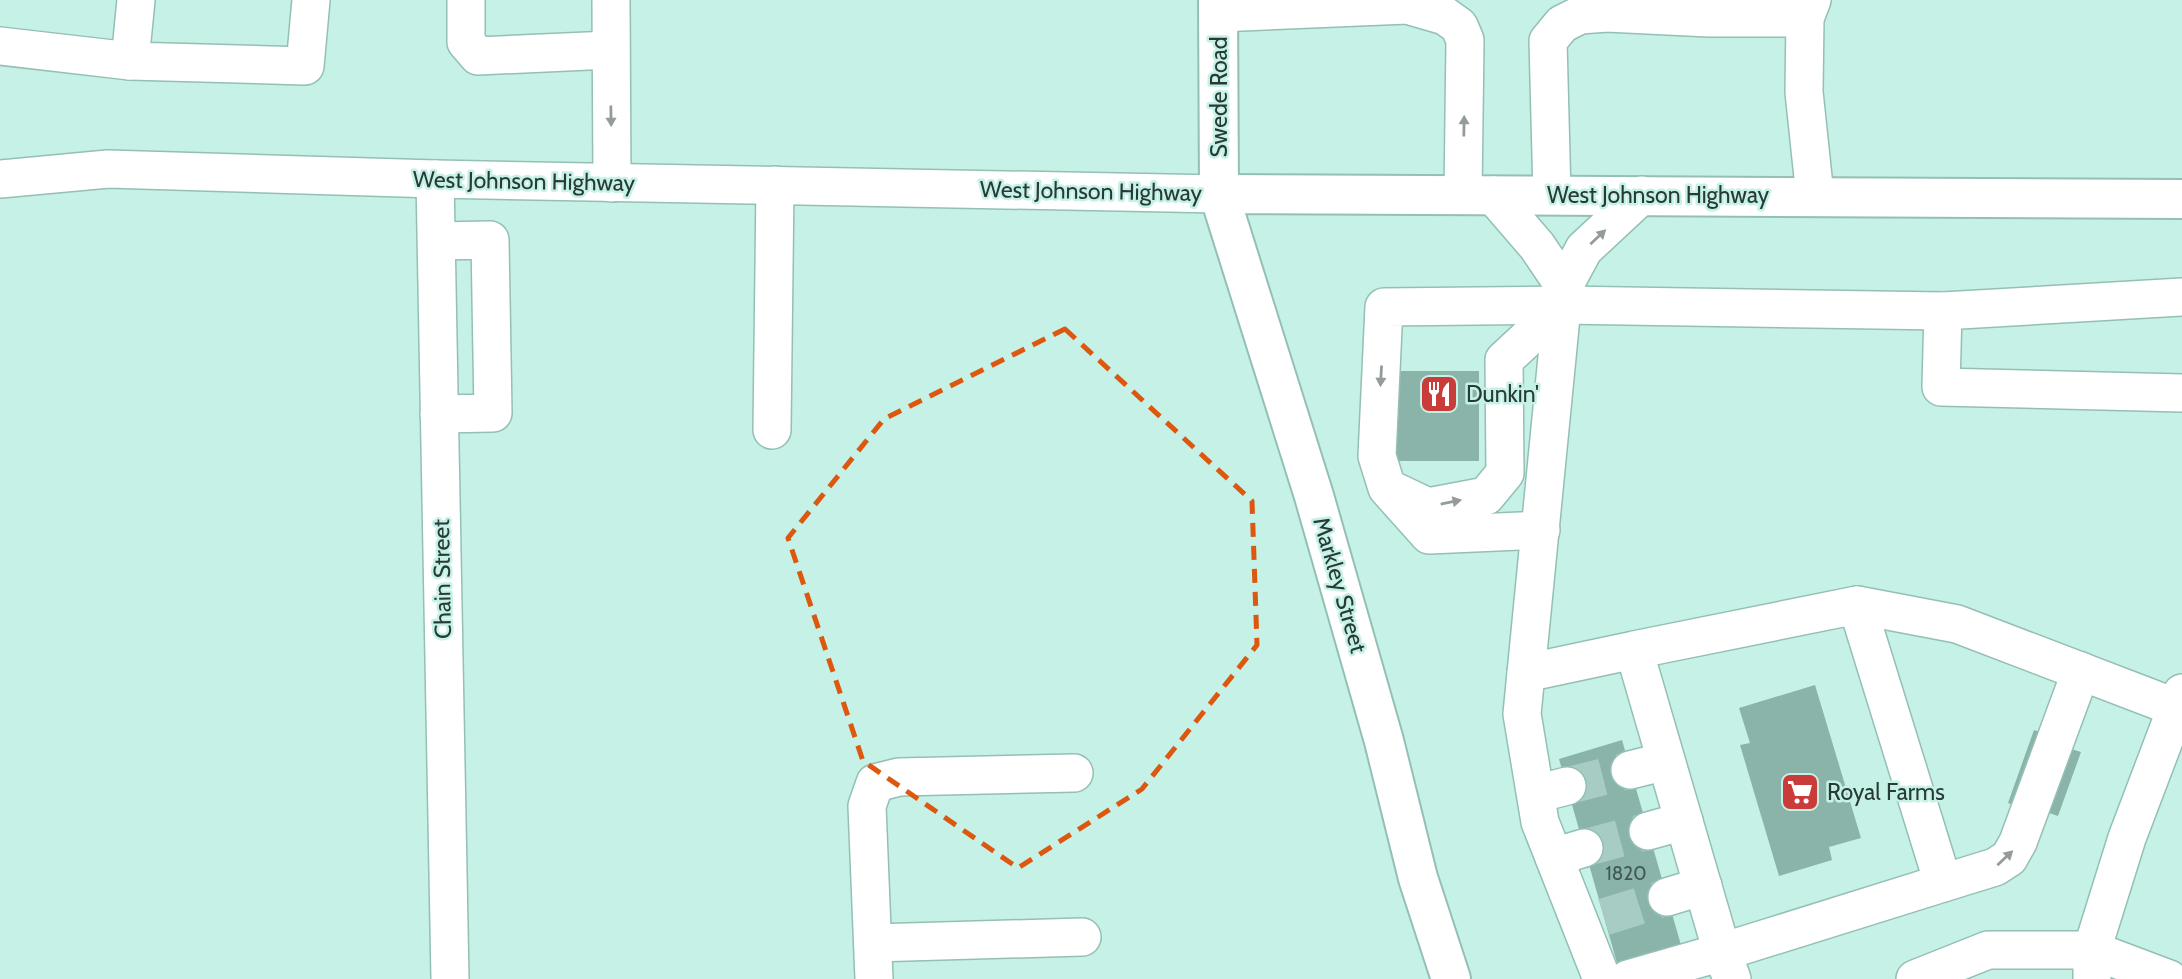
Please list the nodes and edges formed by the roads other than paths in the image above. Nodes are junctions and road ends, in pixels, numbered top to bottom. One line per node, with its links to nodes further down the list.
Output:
1 (136, 0): 9 (street)
2 (311, 0): 9 (street)
3 (466, 0): 8 (street)
4 (611, 0): 8 (street)
5 (1218, 6): 14 (main road, Swede Road); 15 (street, one-way to 5)
6 (1809, 9): 16 (street); 18 (street)
7 (0, 46): 9 (street)
8 (610, 50): 12 (street, one-way to 12)
9 (130, 61)
10 (0, 179): 11 (street, West Johnson Highway)
11 (435, 179): 12 (street, West Johnson Highway); 20 (street, Chain Street)
12 (612, 183): 13 (street, West Johnson Highway)
13 (775, 185): 14 (street, West Johnson Highway); 26 (street)
14 (1219, 194): 15 (main road, West Johnson Highway); 48 (main road, Markley Street)
15 (1478, 195): 16 (main road, West Johnson Highway); 21 (street)
16 (1552, 195): 17 (main road, West Johnson Highway)
17 (1642, 195): 18 (main road, West Johnson Highway); 21 (street, one-way to 17)
18 (1815, 196): 19 (main road, West Johnson Highway)
19 (2182, 199)
20 (437, 241): 25 (street, Chain Street); 25 (street)
21 (1563, 295): 23 (street); 27 (street, one-way to 21); 27 (street, one-way to 27); 28 (street)
22 (2182, 298): 23 (street)
23 (1943, 312): 24 (street)
24 (2182, 393)
25 (439, 414): 46 (street, Chain Street)
26 (772, 429)
27 (1387, 488): 28 (street)
28 (1541, 530): 32 (street)
29 (1857, 605): 30 (street); 31 (street); 39 (street)
30 (1634, 650): 32 (street); 34 (street)
31 (2081, 671): 33 (street); 39 (street, one-way to 31)
32 (1526, 673): 49 (street)
33 (2181, 704): 45 (street)
34 (1666, 761): 35 (street); 37 (street)
35 (1630, 770)
36 (1074, 772): 43 (street)
37 (1684, 821): 38 (street); 40 (street)
38 (1648, 831)
39 (1943, 883): 44 (street)
40 (1703, 886): 41 (street); 44 (street)
41 (1667, 897)
42 (1082, 937): 43 (street)
43 (873, 943): 47 (street)
44 (1727, 965): 50 (street)
45 (2092, 965): 51 (street); 52 (street)
46 (450, 979)
47 (874, 979)
48 (1451, 979)
49 (1602, 979)
50 (1628, 979)
51 (1915, 979)
52 (2169, 979)

